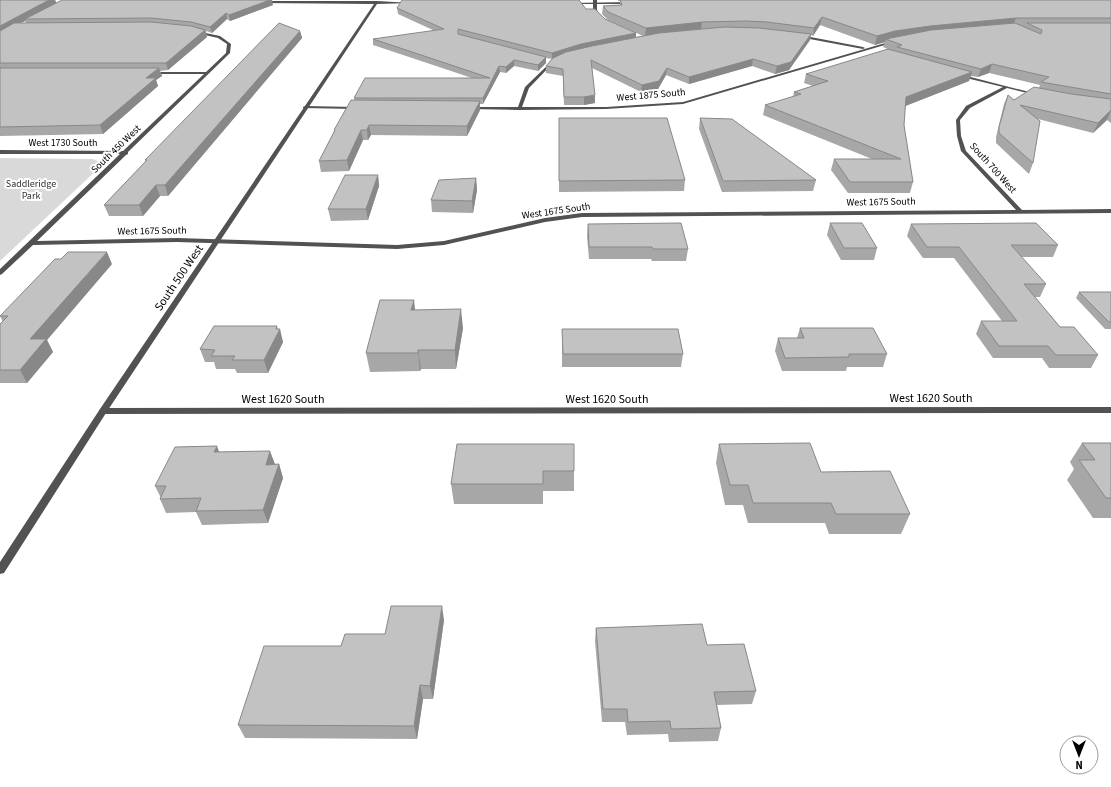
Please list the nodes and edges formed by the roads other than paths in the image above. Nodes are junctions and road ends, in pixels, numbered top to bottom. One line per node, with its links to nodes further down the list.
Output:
1 (377, 1): 2 (street); 4 (street); 19 (street, South 500 West)
2 (258, 2)
3 (595, 2): 5 (street); 6 (street); 7 (street)
4 (415, 3)
5 (570, 4)
6 (635, 4)
7 (606, 22)
8 (193, 31): 15 (street, South 450 West)
9 (794, 35): 11 (street)
10 (900, 41): 11 (street, West 1875 South)
11 (866, 49): 12 (street); 22 (street, West 1875 South)
12 (878, 53)
13 (559, 60): 22 (street)
14 (143, 73): 15 (street)
15 (207, 73): 24 (street, South 450 West)
16 (954, 74): 17 (street)
17 (1005, 88): 18 (street); 25 (street, South 700 West)
18 (1042, 95)
19 (305, 108): 20 (street); 27 (street, South 500 West)
20 (364, 108)
21 (465, 108): 22 (street, West 1875 South)
22 (519, 109)
23 (0, 152): 24 (street, West 1730 South)
24 (126, 152): 28 (street, South 450 West)
25 (1020, 211): 26 (street, West 1675 South); 27 (street, West 1675 South)
26 (1111, 211)
27 (217, 241): 28 (street, West 1675 South); 31 (street, South 500 West)
28 (31, 243): 29 (street, South 450 West)
29 (0, 273)
30 (1111, 410): 31 (street, West 1620 South)
31 (103, 411): 32 (street, South 500 West)
32 (0, 569)

